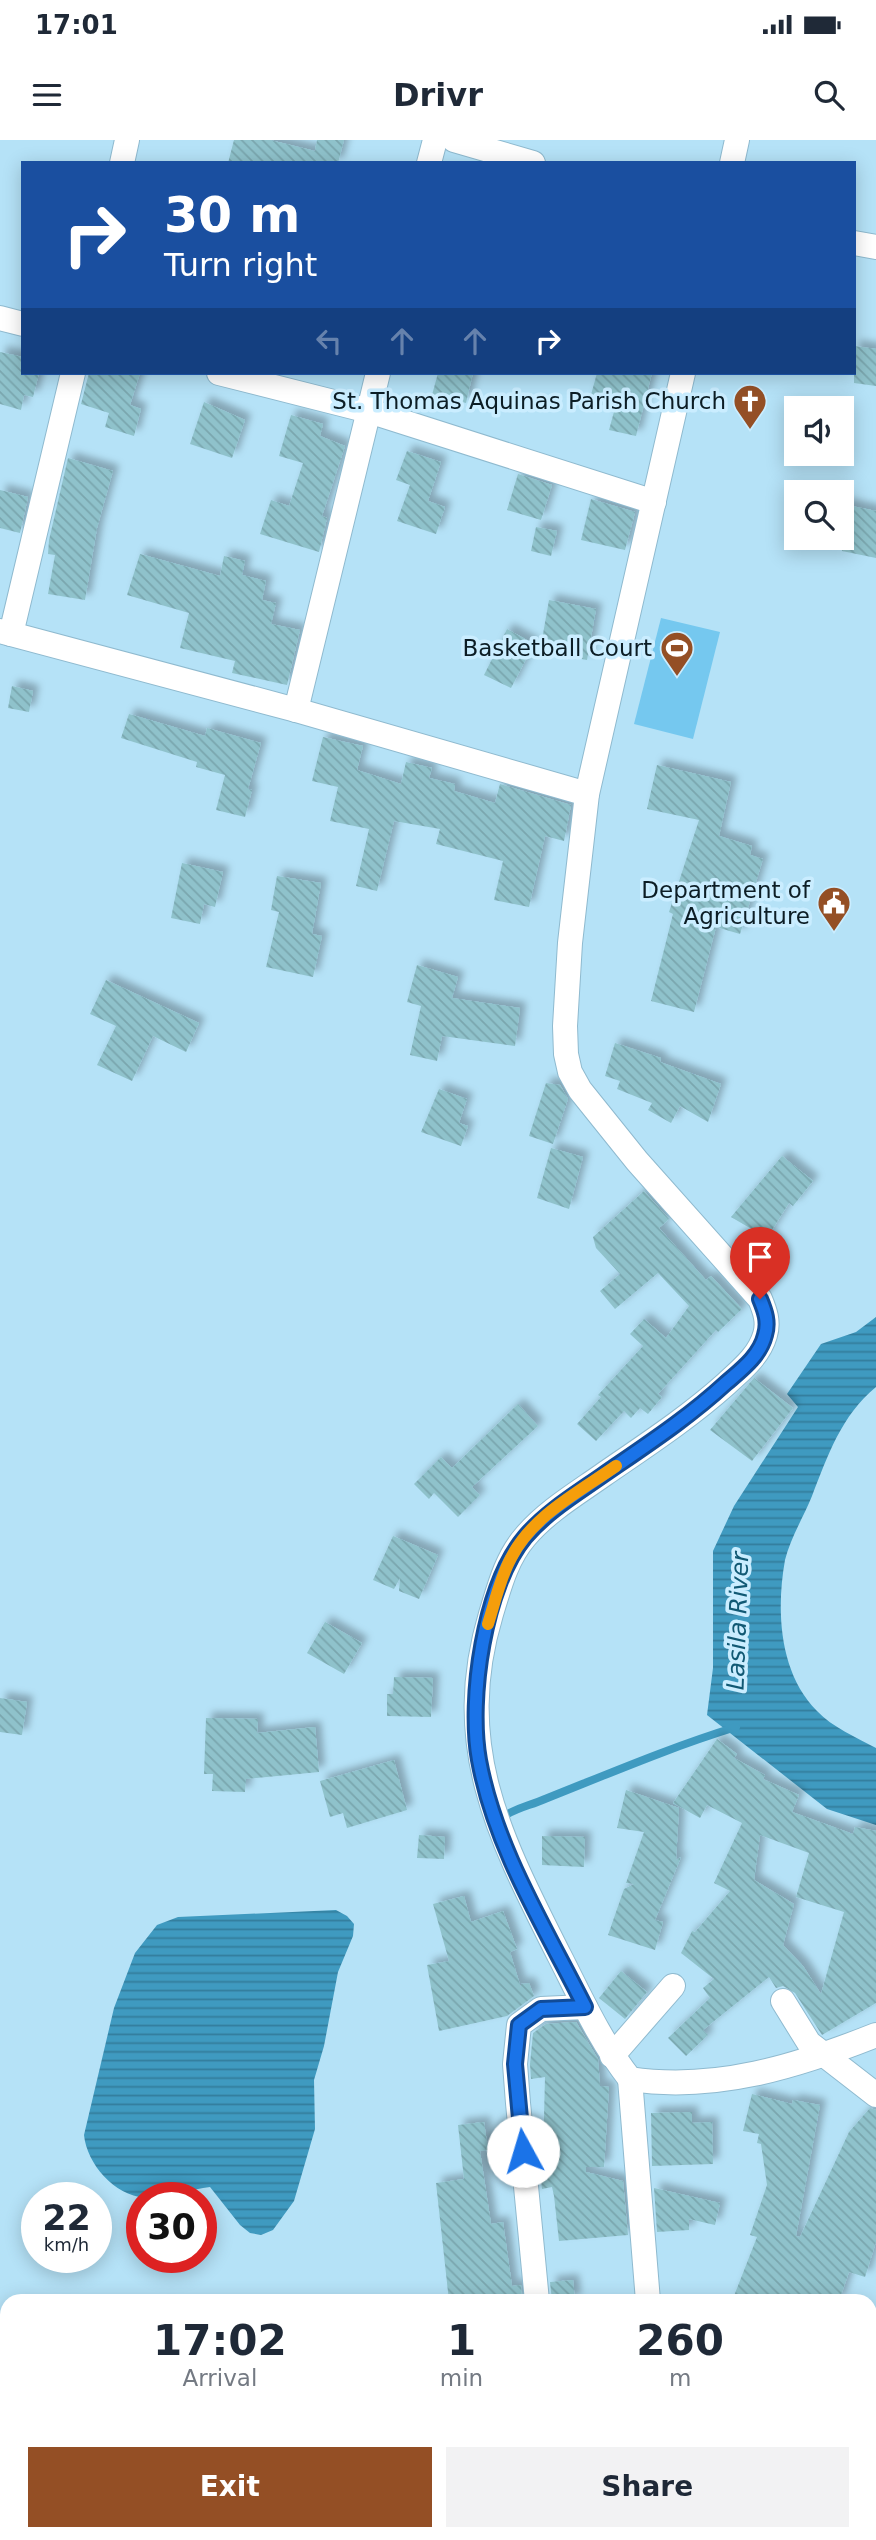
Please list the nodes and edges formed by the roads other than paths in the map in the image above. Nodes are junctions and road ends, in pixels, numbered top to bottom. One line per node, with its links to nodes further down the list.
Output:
1 (127, 140): 5 (street)
2 (435, 140): 6 (street)
3 (454, 140): 7 (street)
4 (737, 140): 8 (street)
5 (122, 161)
6 (430, 161)
7 (526, 161)
8 (732, 161)
9 (856, 243): 10 (street)
10 (876, 247)
11 (0, 318): 12 (street)
12 (21, 323)
13 (72, 375): 19 (street)
14 (227, 375): 17 (street)
15 (378, 375): 17 (street)
16 (683, 375): 18 (street)
17 (369, 411): 18 (street); 20 (street)
18 (653, 502): 21 (street)
19 (6, 632): 20 (street)
20 (296, 710): 21 (street)
21 (587, 794): 24 (street)
22 (673, 1986): 26 (street)
23 (783, 2001): 27 (street)
24 (585, 2007): 26 (street); 30 (street)
25 (876, 2035): 27 (street)
26 (612, 2056): 28 (street)
27 (823, 2056): 28 (street); 29 (street)
28 (630, 2079): 31 (street)
29 (876, 2095)
30 (536, 2294)
31 (647, 2294)

